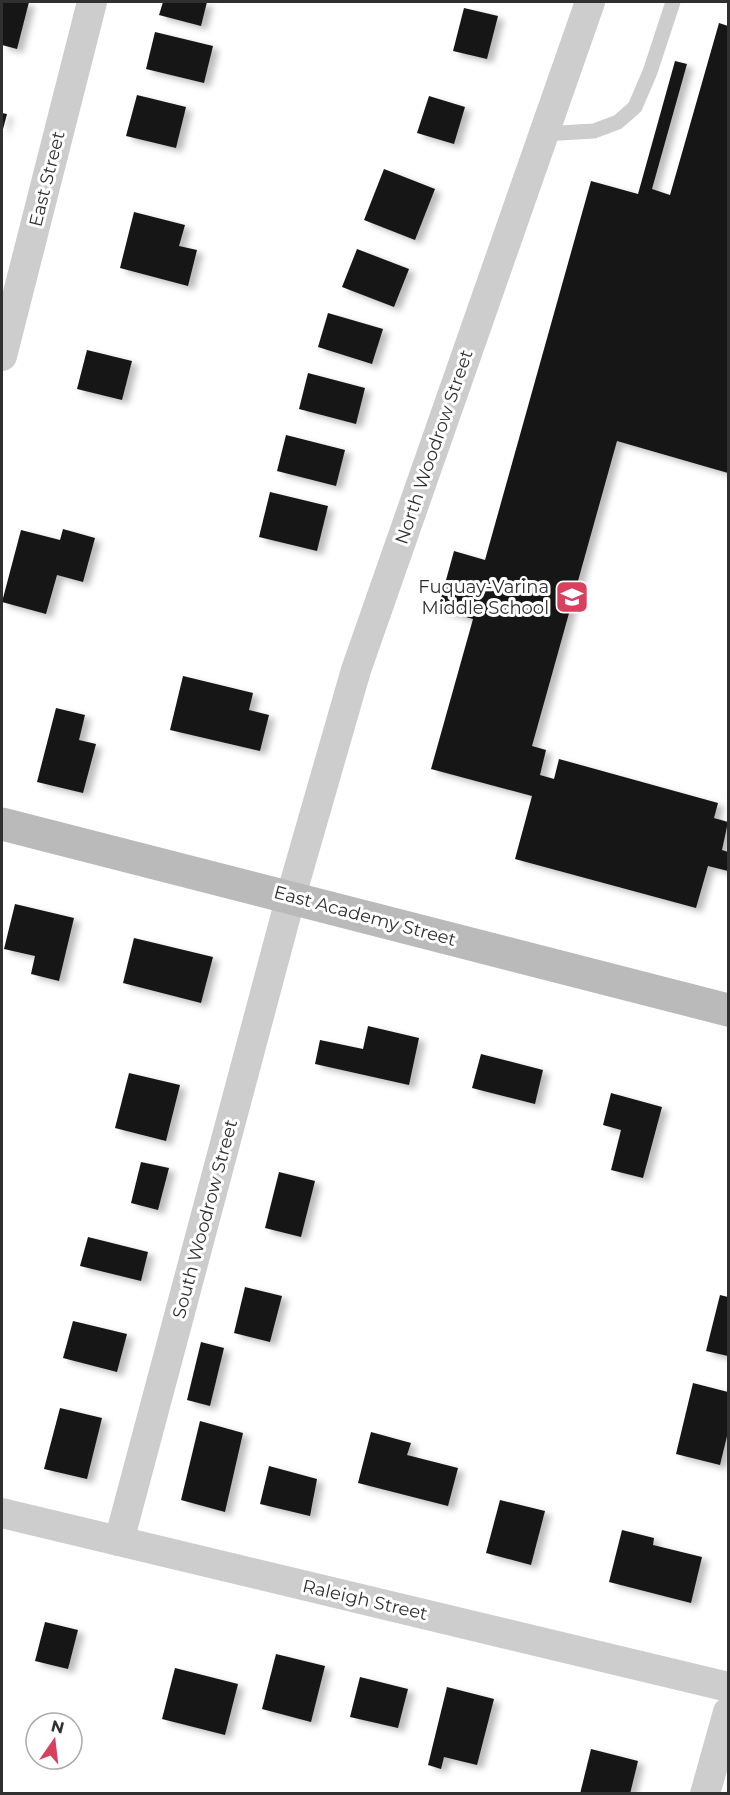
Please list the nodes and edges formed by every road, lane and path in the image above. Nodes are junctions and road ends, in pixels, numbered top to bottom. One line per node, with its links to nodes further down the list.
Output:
1 (92, 2): 5 (street, East Street)
2 (590, 2): 4 (street, North Woodrow Street)
3 (673, 2): 4 (lane)
4 (543, 134): 7 (street, North Woodrow Street)
5 (2, 356)
6 (2, 824): 7 (street, East Academy Street)
7 (291, 896): 8 (street, East Academy Street); 10 (street, South Woodrow Street)
8 (729, 1010)
9 (2, 1513): 10 (street, Raleigh Street)
10 (119, 1541): 11 (street, Raleigh Street)
11 (729, 1687)
12 (729, 1712): 13 (street)
13 (705, 1794)

